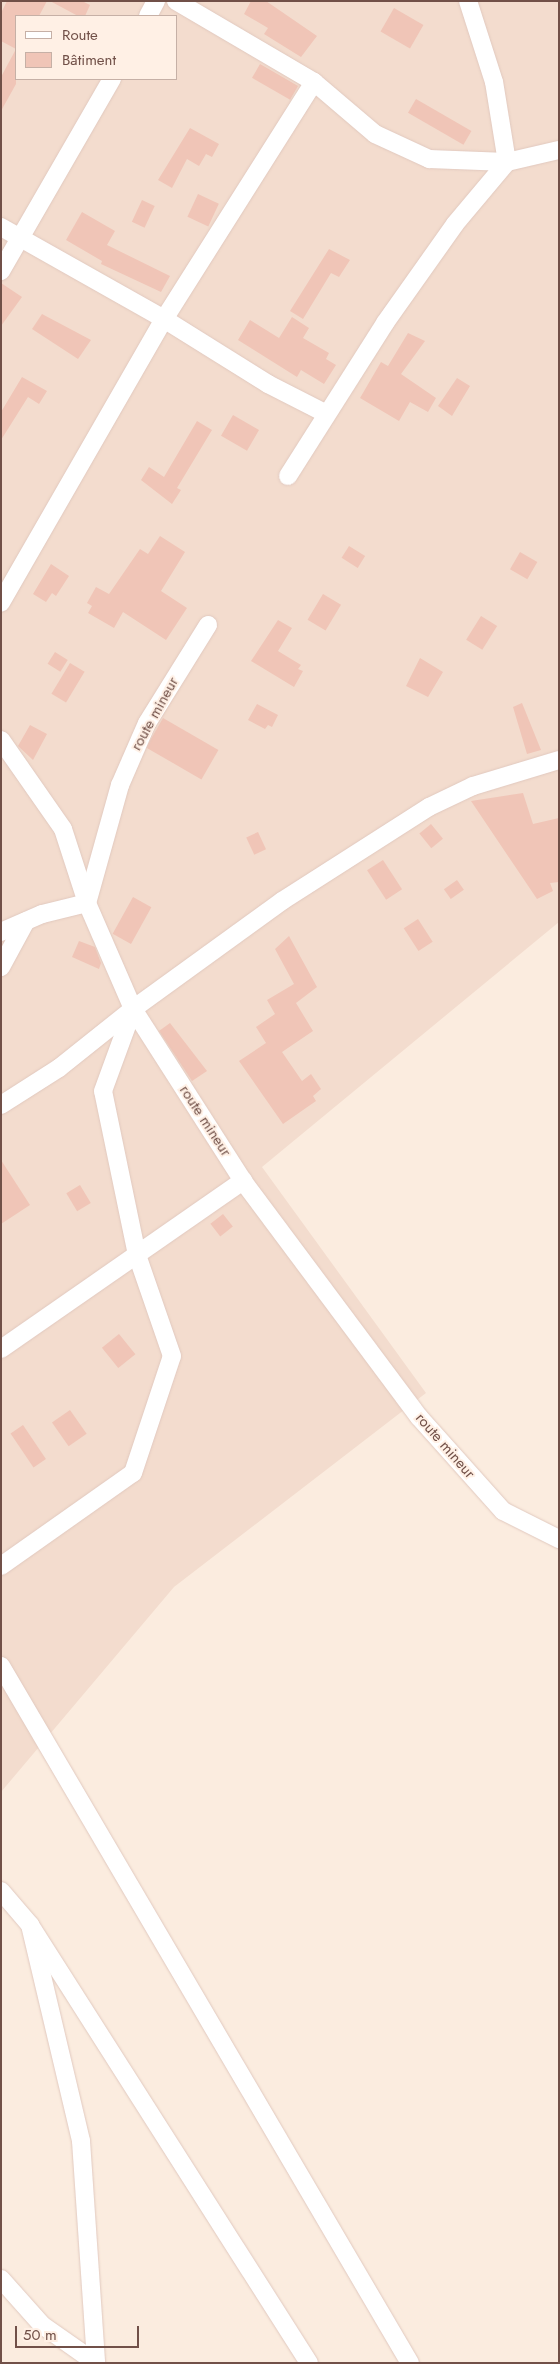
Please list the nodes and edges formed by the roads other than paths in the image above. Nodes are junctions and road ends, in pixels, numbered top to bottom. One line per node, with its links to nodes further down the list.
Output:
1 (156, 1): 4 (street)
2 (176, 1): 6 (street)
3 (468, 1): 8 (street)
4 (149, 15)
5 (111, 80): 10 (street)
6 (314, 82): 8 (street); 12 (street)
7 (559, 150): 8 (street)
8 (506, 162): 13 (street)
9 (1, 227): 10 (street)
10 (22, 237): 11 (street); 12 (street)
11 (1, 271)
12 (164, 319): 13 (street); 15 (street)
13 (327, 414): 14 (street)
14 (288, 476)
15 (1, 603)
16 (208, 625): 19 (street, route mineur)
17 (1, 740): 19 (street)
18 (559, 760): 23 (street)
19 (87, 903): 20 (street); 23 (street, route mineur)
20 (26, 922): 21 (street); 22 (street)
21 (1, 932)
22 (1, 967)
23 (133, 1009): 24 (street); 25 (street, route mineur); 26 (street)
24 (1, 1104)
25 (244, 1181): 26 (street); 28 (street, route mineur)
26 (137, 1255): 27 (street); 29 (street)
27 (1, 1348)
28 (559, 1539)
29 (1, 1566)
30 (1, 1666): 36 (street)
31 (1, 1891): 32 (street)
32 (30, 1925): 34 (street); 35 (street)
33 (1, 2279): 34 (street)
34 (96, 2363)
35 (309, 2363)
36 (410, 2363)

